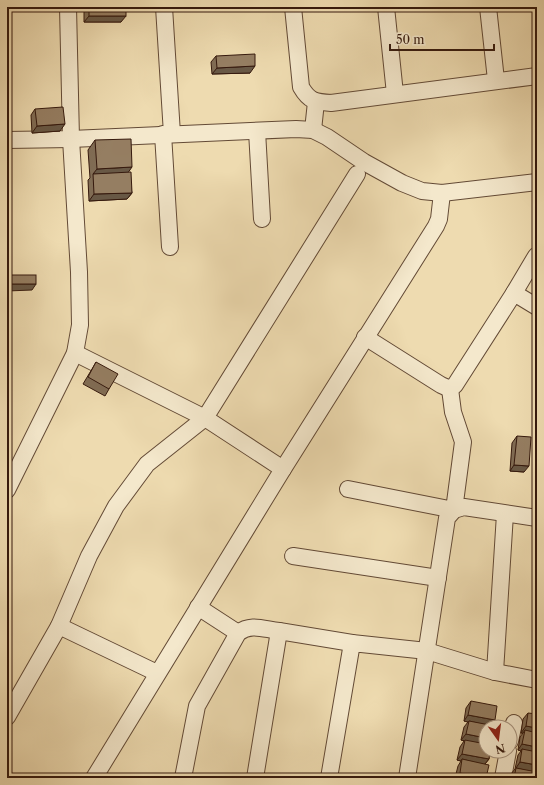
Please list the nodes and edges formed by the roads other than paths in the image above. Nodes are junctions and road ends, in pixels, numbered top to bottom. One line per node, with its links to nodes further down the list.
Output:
1 (68, 7): 13 (street)
2 (164, 7): 12 (street)
3 (293, 7): 9 (street)
4 (386, 7): 8 (street)
5 (488, 7): 7 (street)
6 (537, 76): 7 (street)
7 (496, 80): 8 (street)
8 (395, 94): 9 (street)
9 (316, 102): 10 (street)
10 (313, 130): 11 (street); 17 (street)
11 (257, 131): 12 (street); 18 (street)
12 (168, 134): 13 (street); 19 (street)
13 (72, 139): 14 (street); 24 (street)
14 (7, 140)
15 (357, 174): 26 (street)
16 (537, 182): 17 (street)
17 (442, 193): 23 (street)
18 (262, 219)
19 (170, 247)
20 (536, 256): 21 (street)
21 (514, 293): 22 (street); 25 (street)
22 (537, 307)
23 (365, 337): 25 (street); 27 (street)
24 (75, 353): 26 (street); 28 (street)
25 (450, 389): 30 (street)
26 (205, 418): 27 (street); 36 (street)
27 (283, 469): 35 (street)
28 (9, 482)
29 (348, 489): 30 (street)
30 (454, 510): 31 (street); 34 (street)
31 (505, 514): 32 (street); 41 (street)
32 (537, 518)
33 (293, 556): 34 (street)
34 (438, 578): 40 (street)
35 (198, 607): 38 (street); 42 (street)
36 (59, 626): 42 (street); 44 (street)
37 (278, 632): 38 (street); 39 (street); 48 (street)
38 (238, 633): 47 (street)
39 (352, 643): 40 (street); 49 (street)
40 (427, 651): 41 (street); 50 (street)
41 (495, 672): 43 (street)
42 (157, 673): 46 (street)
43 (537, 680)
44 (7, 717)
45 (507, 759): 51 (street)
46 (94, 778)
47 (183, 778)
48 (255, 778)
49 (329, 778)
50 (407, 778)
51 (503, 778)

